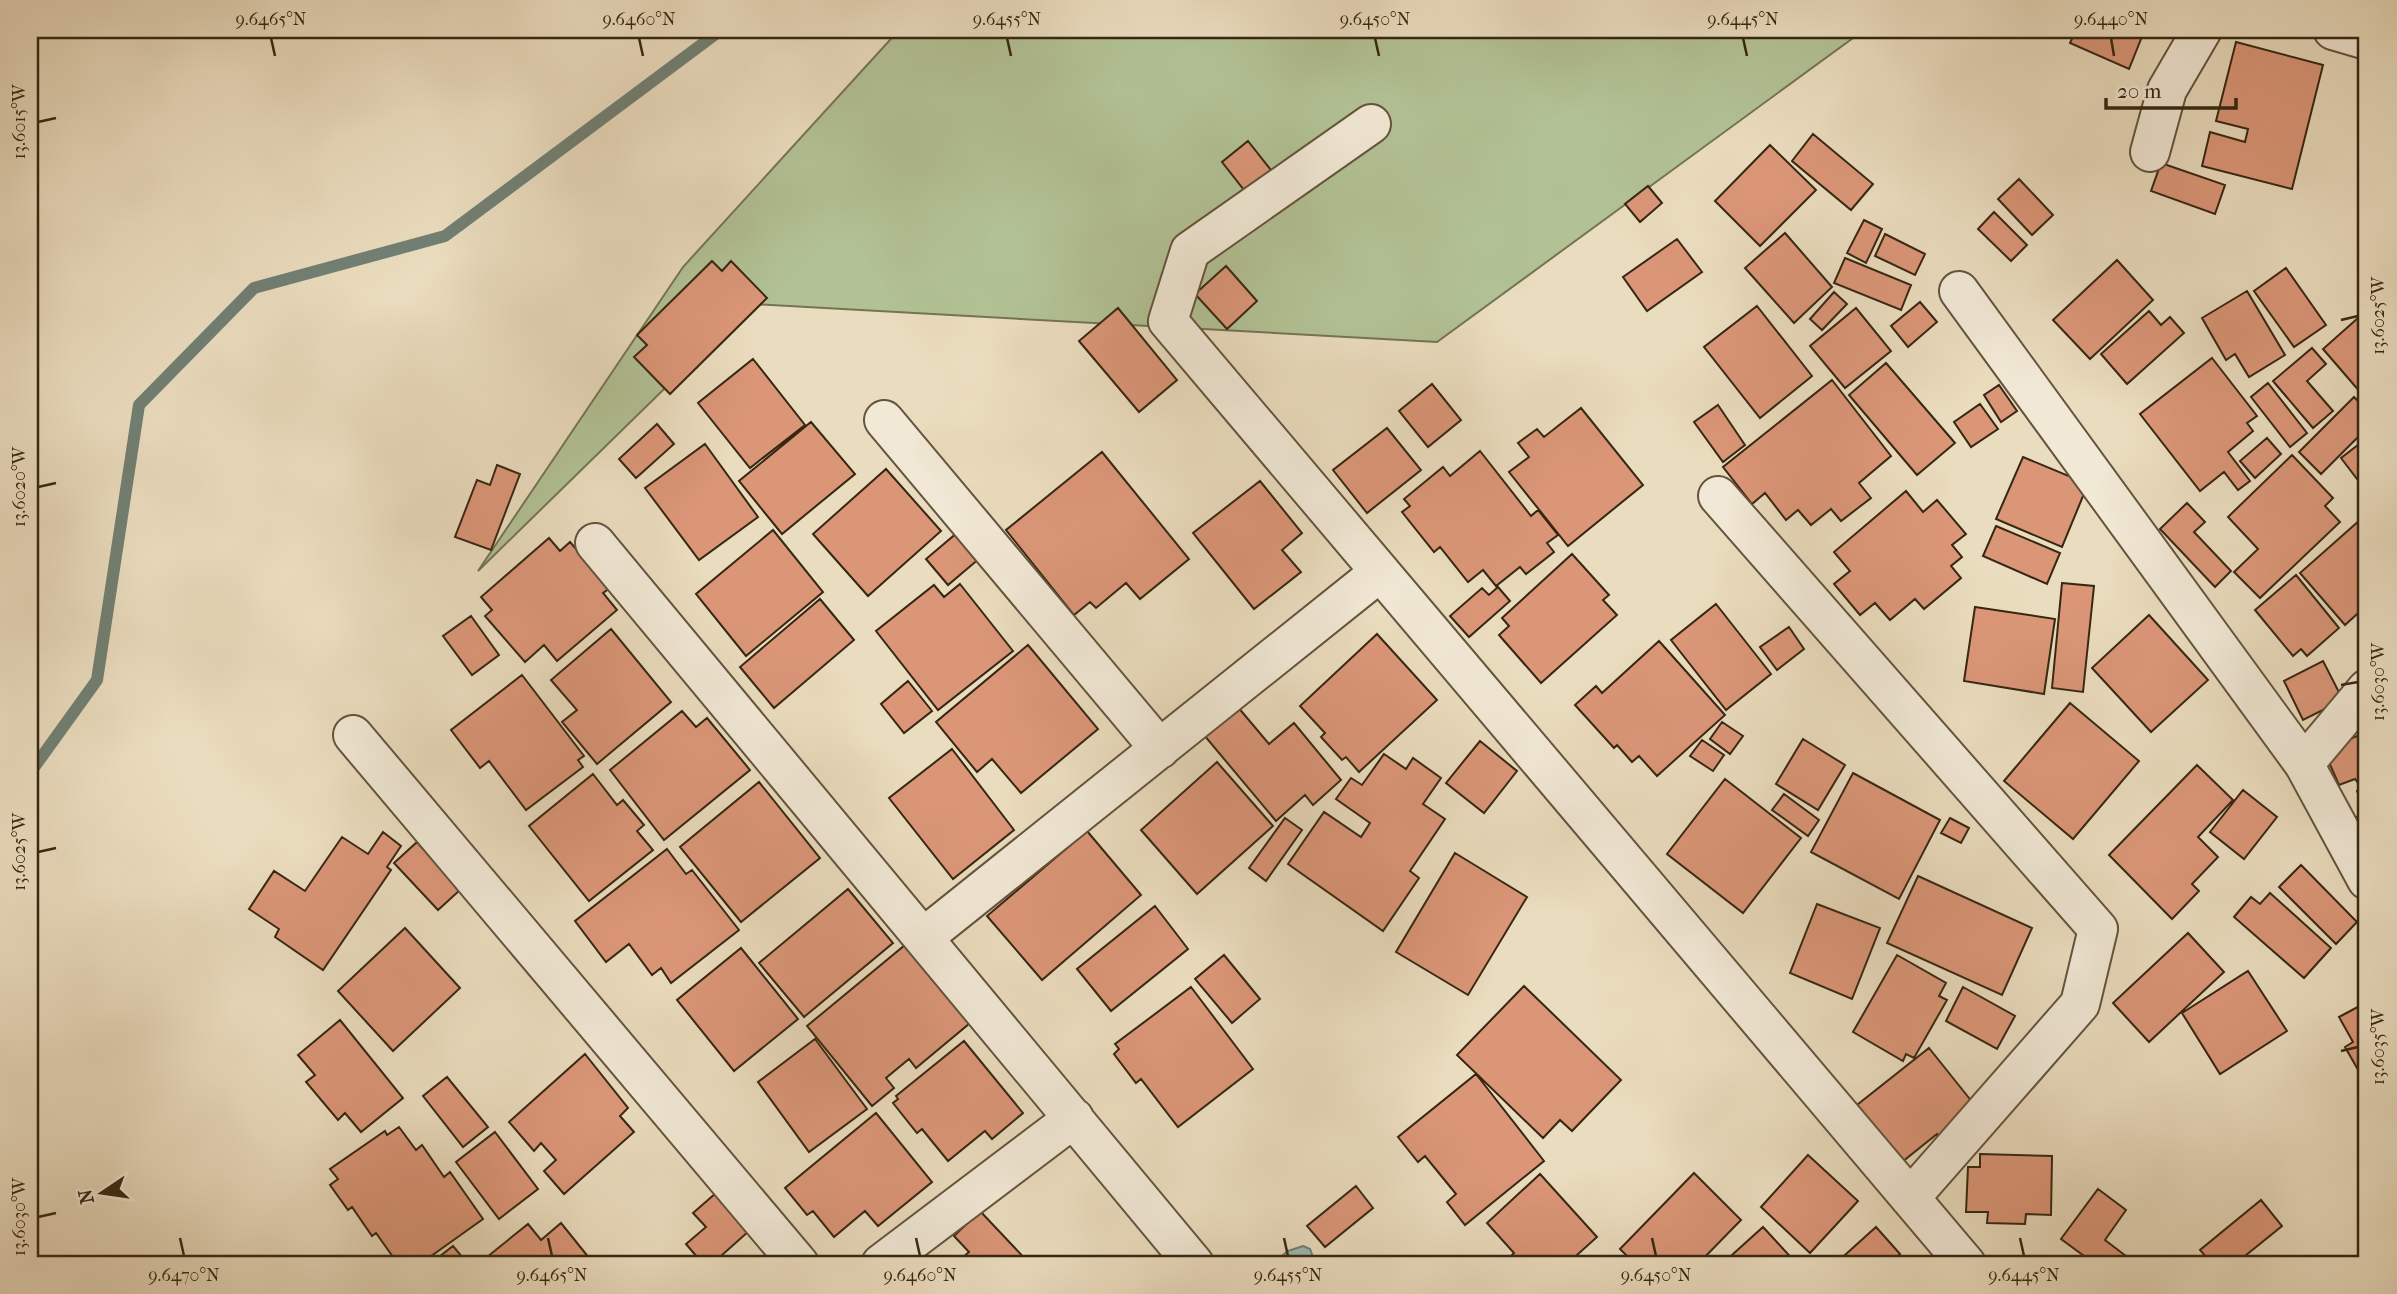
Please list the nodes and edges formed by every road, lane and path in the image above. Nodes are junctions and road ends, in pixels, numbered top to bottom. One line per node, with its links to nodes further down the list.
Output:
1 (2202, 30): 5 (street)
2 (2333, 30): 3 (street)
3 (2367, 40)
4 (1371, 124): 10 (street)
5 (2150, 152)
6 (1959, 291): 14 (street)
7 (884, 420): 13 (street)
8 (1718, 496): 18 (street)
9 (595, 542): 16 (street)
10 (1380, 572): 13 (street); 18 (street)
11 (2367, 689): 14 (street)
12 (353, 735): 19 (street)
13 (1160, 748): 16 (street)
14 (2304, 764): 15 (street)
15 (2367, 880)
16 (924, 937): 17 (street)
17 (1074, 1118): 20 (street); 21 (street)
18 (1910, 1198): 22 (street)
19 (799, 1264)
20 (881, 1264)
21 (1194, 1264)
22 (1966, 1264)

